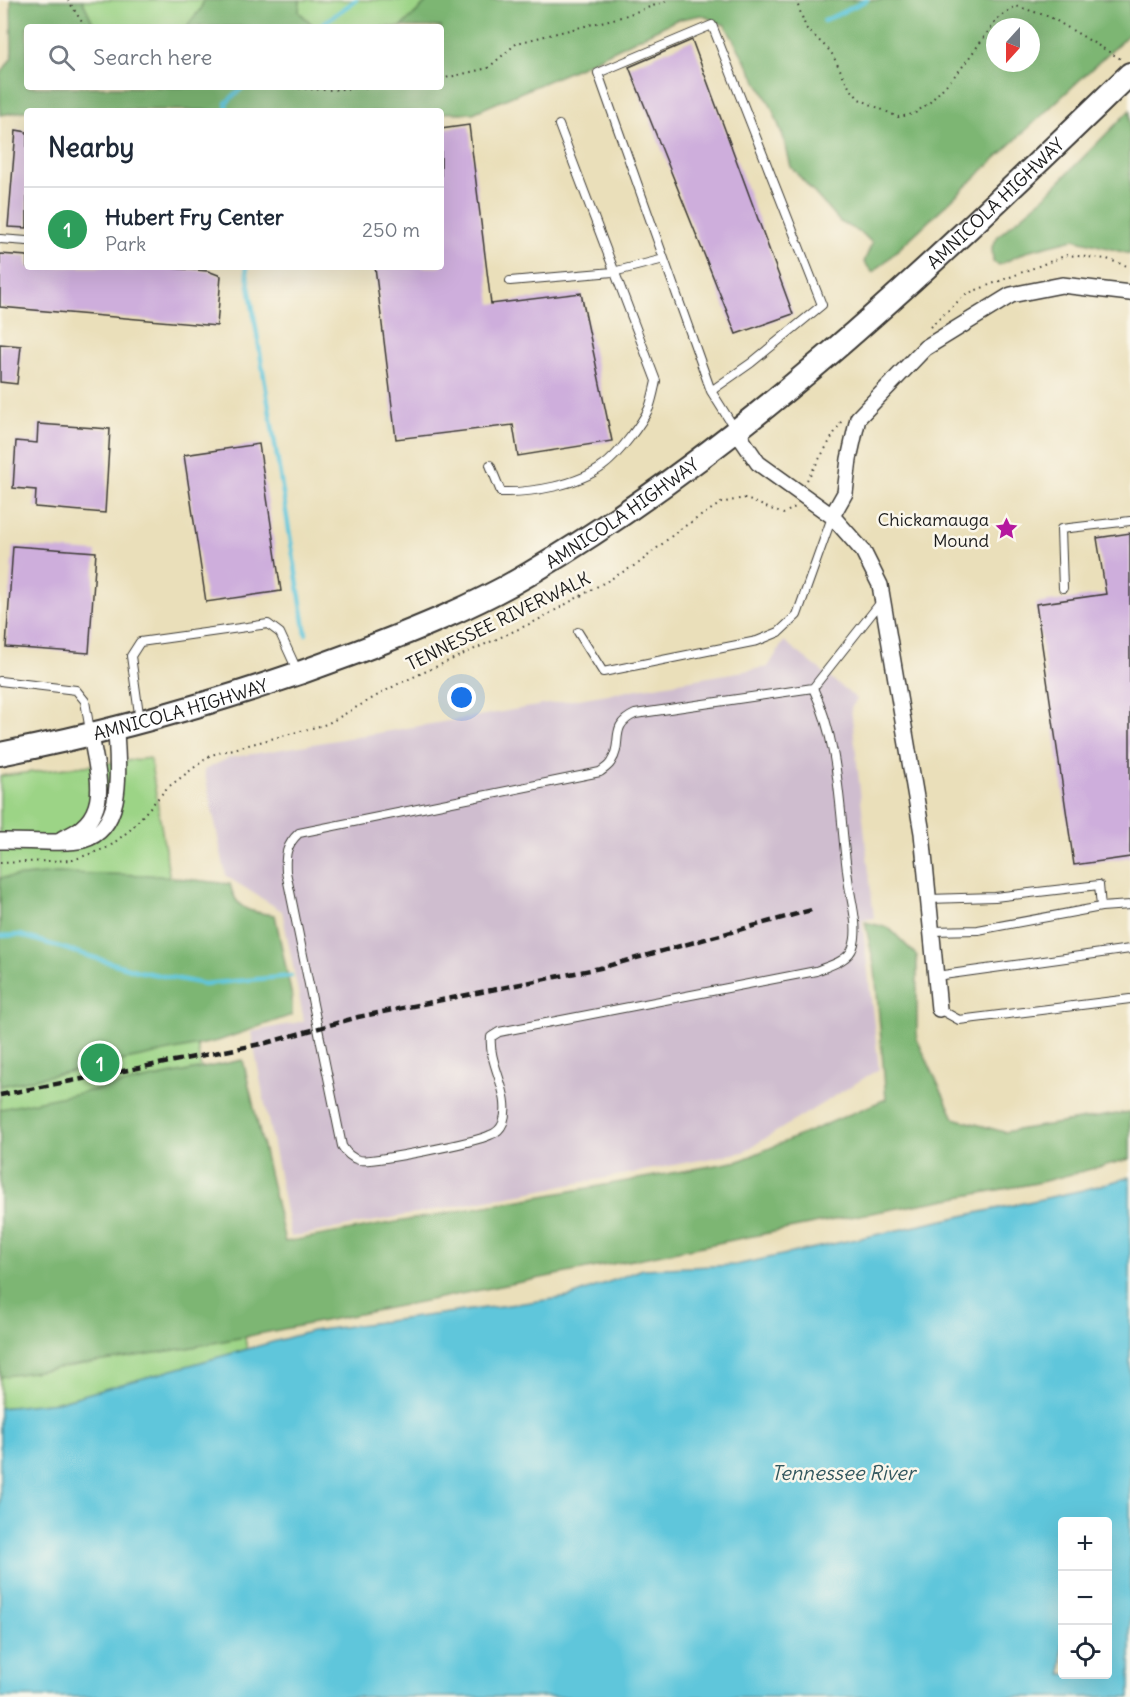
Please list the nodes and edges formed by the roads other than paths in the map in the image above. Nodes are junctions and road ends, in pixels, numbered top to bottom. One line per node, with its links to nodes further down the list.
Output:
1 (1126, 67): 10 (main road, AMNICOLA HIGHWAY)
2 (559, 125): 6 (lane)
3 (0, 238): 4 (lane)
4 (24, 241)
5 (664, 259): 6 (lane); 9 (lane); 9 (lane)
6 (613, 272): 7 (lane); 11 (lane)
7 (510, 281)
8 (1130, 292): 12 (street)
9 (711, 391): 10 (lane)
10 (736, 430): 12 (street); 17 (main road, AMNICOLA HIGHWAY)
11 (490, 465)
12 (832, 516): 15 (street); 16 (lane)
13 (1130, 521): 14 (lane)
14 (1063, 588)
15 (882, 601): 19 (lane); 26 (street)
16 (578, 632)
17 (298, 675): 20 (main road, AMNICOLA HIGHWAY); 20 (lane)
18 (0, 681): 22 (lane)
19 (813, 688): 19 (lane)
20 (140, 723): 21 (main road, AMNICOLA HIGHWAY)
21 (116, 729): 22 (main road, AMNICOLA HIGHWAY); 24 (street)
22 (91, 736): 23 (main road, AMNICOLA HIGHWAY); 24 (street)
23 (0, 754)
24 (58, 840): 25 (street)
25 (0, 841)
26 (928, 899): 28 (lane); 29 (street)
27 (1130, 905): 28 (lane)
28 (1101, 907): 29 (lane)
29 (931, 931): 31 (street)
30 (1130, 950): 31 (lane)
31 (936, 976): 33 (street)
32 (1130, 999): 33 (lane)
33 (939, 1009)

